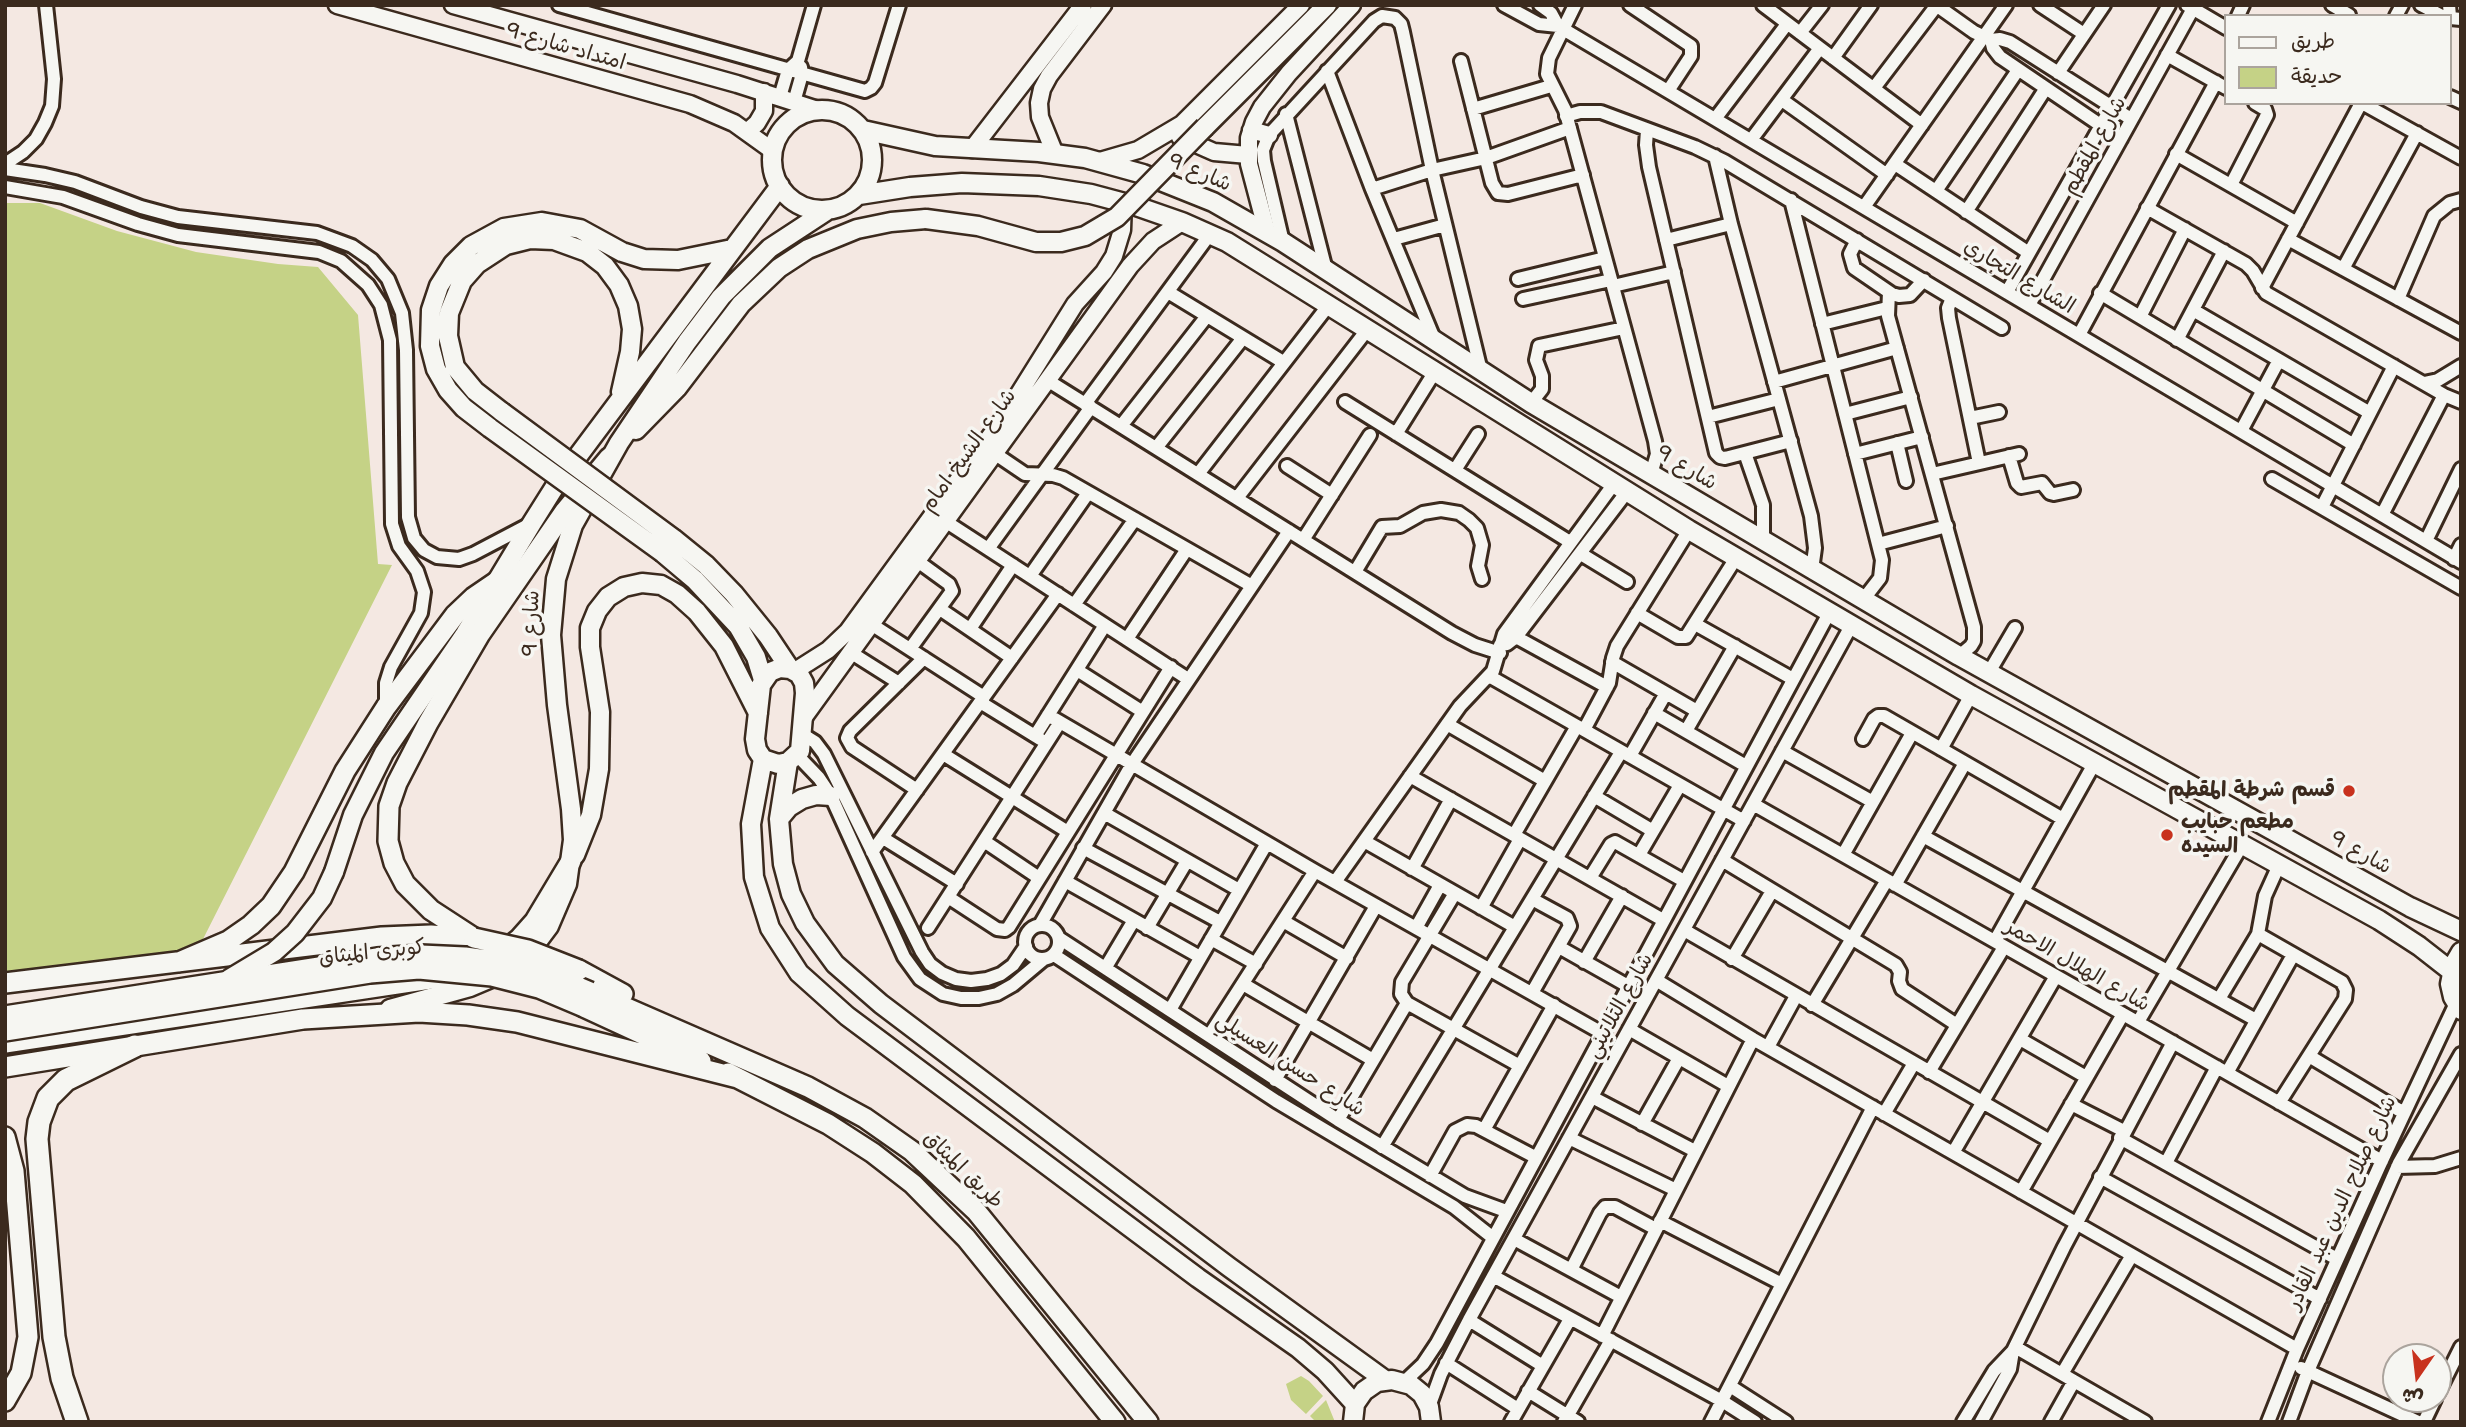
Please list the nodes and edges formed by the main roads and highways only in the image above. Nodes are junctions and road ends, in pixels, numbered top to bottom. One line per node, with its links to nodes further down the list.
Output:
1 (1327, 5): 8 (main road, bridge)
2 (863, 130): 3 (main road); 4 (main road); 19 (main road, شارع 9)
3 (780, 186): 5 (main road); 6 (main road, شارع 9)
4 (859, 195): 5 (main road); 20 (main road)
5 (828, 210): 8 (main road, شارع 9)
6 (732, 249): 7 (main road, شارع 9); 9 (main road, bridge)
7 (618, 401): 9 (main road, bridge); 10 (main road, شارع 9)
8 (614, 450): 18 (main road, شارع 9); 22 (main road)
9 (669, 546): 11 (main road); 12 (main road)
10 (496, 582): 24 (main road); 26 (main road, شارع 9, bridge)
11 (792, 670): 12 (main road); 15 (main road)
12 (764, 680): 13 (main road)
13 (758, 713): 14 (main road); 18 (main road)
14 (763, 758): 15 (main road); 41 (main road)
15 (793, 759): 17 (main road)
16 (831, 796): 17 (main road)
17 (779, 819): 39 (main road)
18 (571, 861): 30 (main road, شارع 9); 34 (main road)
19 (2378, 888): 20 (main road); 21 (main road, شارع 9)
20 (2365, 912): 25 (main road)
21 (2461, 931)
22 (474, 938): 24 (main road); 33 (main road, bridge)
23 (2461, 952): 25 (main road)
24 (178, 962): 27 (main road)
25 (2451, 971): 29 (main road)
26 (224, 982): 28 (main road, كوبرى الميثاق, bridge); 31 (main road, كوبرى الميثاق, bridge)
27 (5, 983)
28 (587, 999): 32 (main road, كوبرى الميثاق, bridge); 33 (main road, كوبرى الميثاق); 37 (main road, كوبرى الميثاق)
29 (2458, 1007)
30 (369, 1014): 35 (main road); 37 (main road)
31 (5, 1016)
32 (5, 1031)
33 (683, 1032): 45 (main road, طريق الميثاق)
34 (5, 1043)
35 (135, 1046): 36 (main road); 43 (highway)
36 (5, 1067)
37 (738, 1078): 44 (main road, كوبرى الميثاق)
38 (5, 1137): 40 (main road)
39 (1385, 1380): 41 (main road); 42 (main road)
40 (5, 1401)
41 (1354, 1413)
42 (1430, 1414)
43 (77, 1422)
44 (1115, 1422)
45 (1148, 1422)

